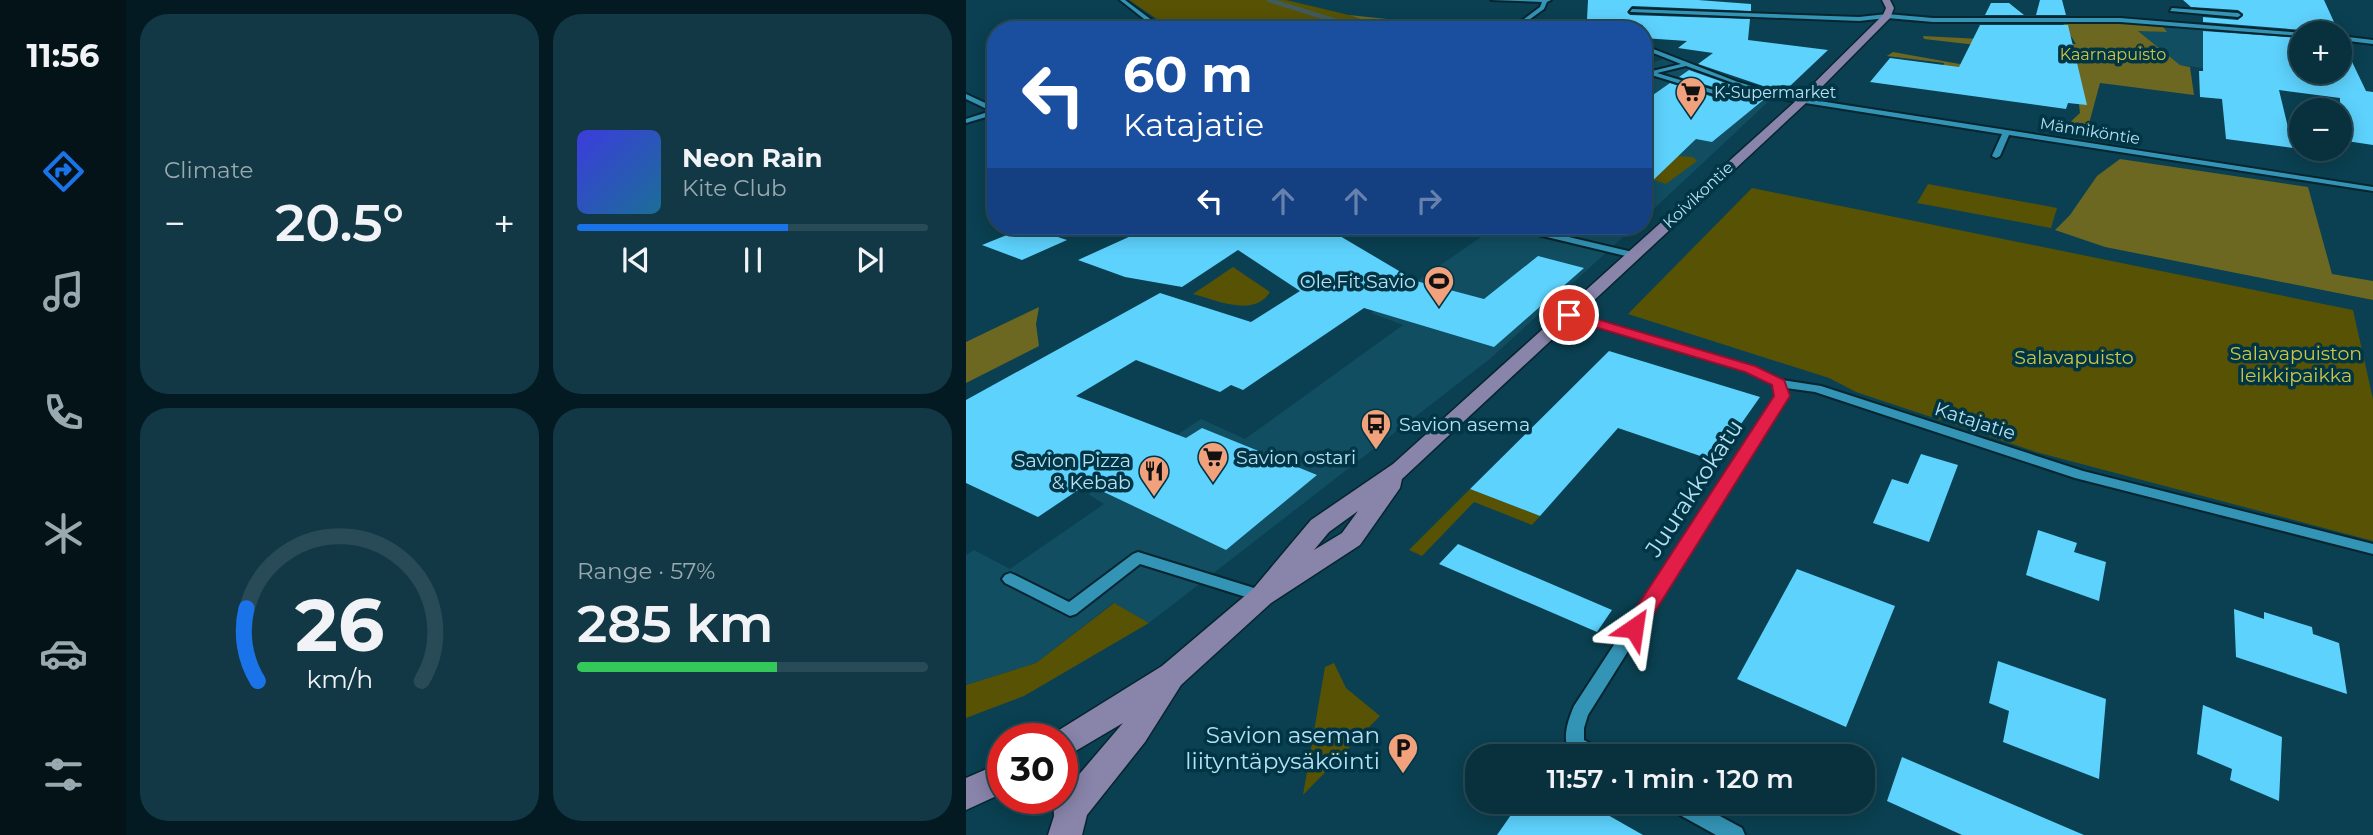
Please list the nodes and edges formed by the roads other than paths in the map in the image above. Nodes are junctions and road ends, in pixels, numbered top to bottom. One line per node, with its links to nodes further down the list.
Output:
1 (1122, 0): 10 (street)
2 (1493, 0): 5 (street)
3 (1886, 0): 9 (main road)
4 (2165, 0): 6 (street)
5 (1547, 1): 11 (street)
6 (2172, 10): 8 (street); 12 (street)
7 (1632, 11): 9 (street)
8 (2238, 15)
9 (1887, 16): 12 (street); 26 (main road, Koivikontie)
10 (1150, 21)
11 (1525, 21)
12 (2182, 24): 13 (street)
13 (2231, 27): 14 (street); 15 (street)
14 (2176, 29)
15 (2289, 33)
16 (2352, 39): 17 (street)
17 (2373, 42)
18 (1652, 50): 19 (street)
19 (1656, 52): 20 (street); 21 (street)
20 (1652, 53)
21 (1687, 64): 22 (street); 24 (street)
22 (1652, 73)
23 (1652, 74): 24 (street)
24 (1755, 90): 26 (street, Männiköntie)
25 (966, 96): 27 (street)
26 (1802, 101): 30 (street, Männiköntie); 34 (main road, Koivikontie)
27 (987, 107)
28 (987, 115): 29 (street)
29 (966, 121)
30 (2006, 133): 31 (street); 32 (street, Männiköntie)
31 (1996, 156)
32 (2373, 189)
33 (1551, 235): 34 (street)
34 (1634, 255): 35 (main road, Koivikontie)
35 (1569, 315): 36 (street, Katajatie); 39 (main road, Koivikontie)
36 (1779, 383): 37 (street, Katajatie); 42 (street, Juurakkokatu)
37 (2373, 549)
38 (1010, 579): 39 (street)
39 (1262, 596): 40 (main road, Koivikontie)
40 (1171, 675): 41 (main road, Koivikontie); 45 (main road, Koivikontie)
41 (1078, 735)
42 (1575, 744)
43 (987, 784): 44 (main road)
44 (966, 794)
45 (1078, 795)
46 (1697, 814): 47 (street)
47 (1735, 835)

